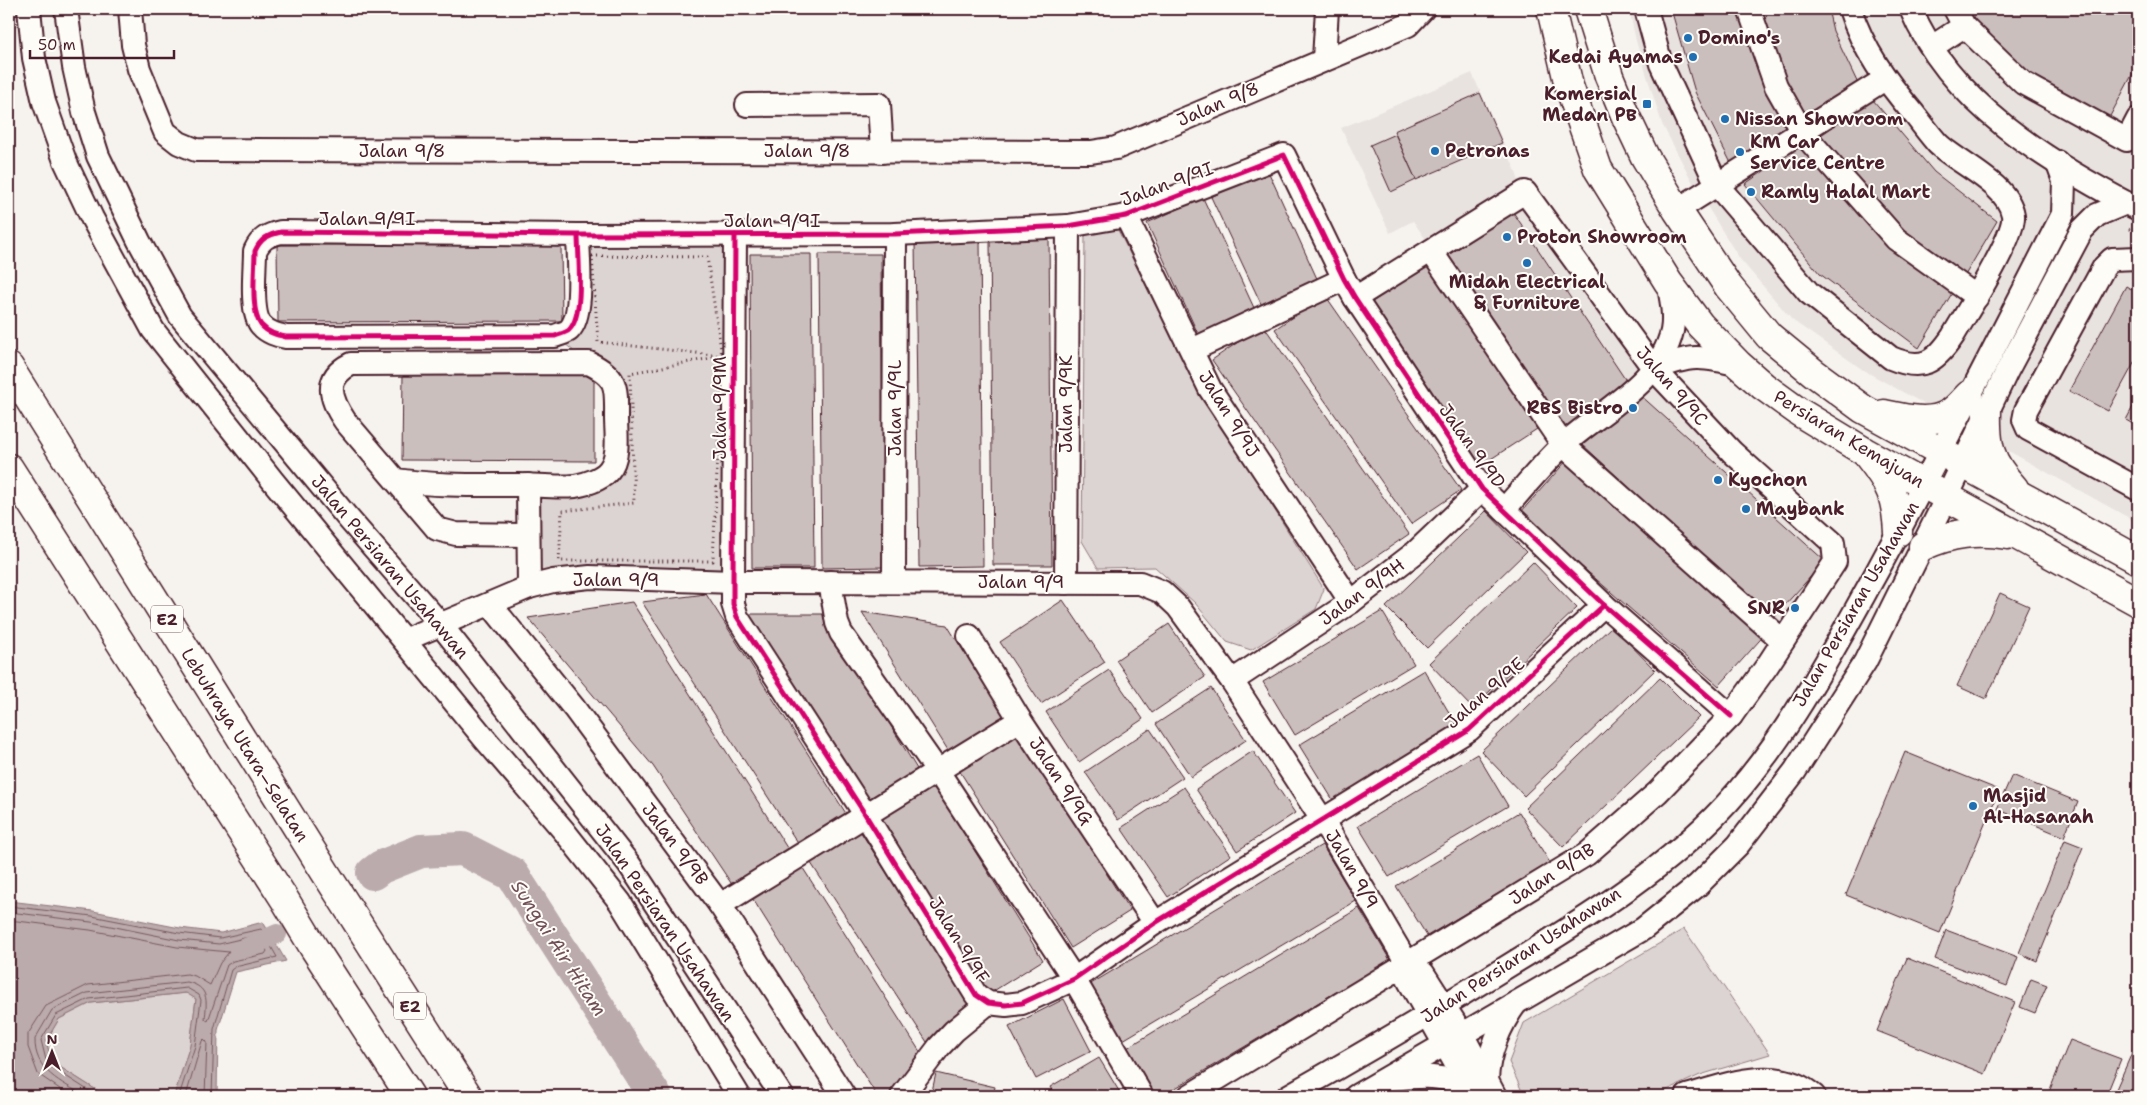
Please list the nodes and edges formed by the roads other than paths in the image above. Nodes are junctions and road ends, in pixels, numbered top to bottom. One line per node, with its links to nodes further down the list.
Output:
1 (29, 9): 72 (street, Jalan Persiaran Usahawan)
2 (66, 9): 70 (street, Jalan Persiaran Usahawan)
3 (130, 9): 19 (street, Jalan 9/8)
4 (1327, 9): 14 (street)
5 (1423, 9): 14 (street, Jalan 9/8)
6 (1551, 9): 32 (main road, Persiaran Kemajuan)
7 (1588, 9): 24 (main road, Persiaran Kemajuan)
8 (1646, 9): 22 (street)
9 (1749, 9): 18 (street)
10 (1850, 9): 15 (street)
11 (1911, 9): 13 (street)
12 (1959, 17): 13 (street); 17 (street)
13 (1932, 47): 21 (street)
14 (1324, 59): 19 (street, Jalan 9/8)
15 (1885, 79): 18 (street); 34 (street)
16 (747, 105): 19 (street)
17 (2138, 119)
18 (1802, 132): 22 (street); 34 (street)
19 (882, 152)
20 (1284, 155): 25 (street, Jalan 9/9I); 33 (street, Jalan 9/9D)
21 (2057, 162): 23 (street); 35 (street)
22 (1716, 185): 24 (street); 34 (street)
23 (2132, 206): 36 (street)
24 (1677, 210): 43 (main road, Persiaran Kemajuan)
25 (1126, 216): 26 (street, Jalan 9/9I); 38 (street, Jalan 9/9J)
26 (1068, 226): 29 (street, Jalan 9/9I); 64 (street, Jalan 9/9K)
27 (578, 234): 27 (street, Jalan 9/9I); 28 (street, Jalan 9/9I)
28 (735, 234): 29 (street, Jalan 9/9I); 61 (street, Jalan 9/9M)
29 (895, 234): 63 (street, Jalan 9/9L)
30 (1431, 251): 33 (street); 41 (street, Jalan 9/9C); 44 (street)
31 (2138, 258): 37 (street)
32 (1668, 282): 39 (main road, Persiaran Kemajuan); 41 (street)
33 (1349, 289): 38 (street); 50 (street, Jalan 9/9D)
34 (1977, 296)
35 (2014, 308): 36 (street); 42 (street)
36 (2034, 320): 37 (street); 42 (street)
37 (2065, 337): 51 (street)
38 (1192, 350): 66 (street, Jalan 9/9J)
39 (1738, 365): 41 (street); 45 (main road, Persiaran Kemajuan)
40 (9, 367): 96 (main road, Lebuhraya Utara–Selatan / E2)
41 (1654, 369): 44 (street); 60 (street, Jalan 9/9C)
42 (1978, 403): 43 (main road); 46 (street); 53 (main road)
43 (1863, 409): 46 (main road, Persiaran Kemajuan)
44 (1563, 445): 54 (street); 73 (street)
45 (1865, 452): 52 (main road, Persiaran Kemajuan); 55 (main road)
46 (1952, 458): 52 (street); 53 (main road, Persiaran Kemajuan)
47 (9, 468): 95 (main road)
48 (396, 480): 49 (street); 49 (street); 56 (street)
49 (528, 485): 56 (street)
50 (1482, 489): 54 (street, Jalan 9/9D); 66 (street, Jalan 9/9H)
51 (2138, 489)
52 (1936, 491): 55 (street, Jalan Persiaran Usahawan); 57 (main road, Persiaran Kemajuan); 58 (street, Jalan Persiaran Usahawan)
53 (2018, 494): 59 (main road, Persiaran Kemajuan)
54 (1504, 510): 69 (street, Jalan 9/9D)
55 (1898, 532): 74 (street, Jalan Persiaran Usahawan)
56 (528, 535): 65 (street)
57 (2019, 537): 58 (main road); 67 (main road, Persiaran Kemajuan)
58 (1923, 546): 75 (street, Jalan Persiaran Usahawan)
59 (2138, 560)
60 (1835, 562): 73 (street, Jalan 9/9B)
61 (733, 582): 62 (street, Jalan 9/9); 65 (street, Jalan 9/9); 80 (street, Jalan 9/9F)
62 (830, 582): 63 (street, Jalan 9/9); 79 (street)
63 (894, 582): 64 (street, Jalan 9/9)
64 (1066, 583): 76 (street, Jalan 9/9)
65 (529, 586): 68 (street, Jalan 9/9)
66 (1351, 602): 76 (street, Jalan 9/9H)
67 (2138, 602)
68 (490, 604): 70 (street, Jalan 9/9); 82 (street, Jalan 9/9B)
69 (1604, 605): 77 (street, Jalan 9/9D); 81 (street, Jalan 9/9E)
70 (441, 624): 72 (street, Jalan 9/9); 98 (street, Jalan Persiaran Usahawan)
71 (969, 636): 78 (street, Jalan 9/9G)
72 (404, 640): 97 (street, Jalan Persiaran Usahawan)
73 (1783, 641): 77 (street, Jalan 9/9B)
74 (1838, 643): 75 (street); 86 (street, Jalan Persiaran Usahawan)
75 (1864, 662): 88 (street, Jalan Persiaran Usahawan)
76 (1232, 680): 81 (street, Jalan 9/9)
77 (1731, 716): 84 (street, Jalan 9/9B)
78 (1020, 720): 79 (street); 83 (street, Jalan 9/9G)
79 (937, 770): 80 (street); 85 (street)
80 (865, 814): 82 (street); 87 (street, Jalan 9/9F)
81 (1324, 821): 83 (street, Jalan 9/9F); 84 (street, Jalan 9/9)
82 (720, 905): 99 (street, Jalan 9/9B)
83 (1155, 923): 85 (street, Jalan 9/9F)
84 (1413, 972): 86 (street); 89 (street, Jalan 9/9); 90 (street); 102 (street, Jalan 9/9B)
85 (1074, 979): 87 (street, Jalan 9/9F); 101 (street)
86 (1471, 989): 89 (street, Jalan Persiaran Usahawan)
87 (988, 1002): 100 (street)
88 (1516, 1002): 91 (street, Jalan Persiaran Usahawan); 93 (street)
89 (1436, 1011): 90 (street, Jalan Persiaran Usahawan); 91 (street, Jalan 9/9)
90 (1397, 1034): 103 (street, Jalan Persiaran Usahawan)
91 (1454, 1038): 92 (street, Jalan Persiaran Usahawan); 93 (street, Jalan 9/9)
92 (1384, 1080): 93 (street); 104 (street, Jalan Persiaran Usahawan)
93 (1482, 1090)
94 (1708, 1092): 105 (street); 106 (street)
95 (410, 1096)
96 (468, 1096)
97 (739, 1096)
98 (782, 1096)
99 (844, 1096)
100 (902, 1096)
101 (1142, 1096)
102 (1189, 1096)
103 (1288, 1096)
104 (1356, 1096)
105 (1687, 1096)
106 (1814, 1096)

